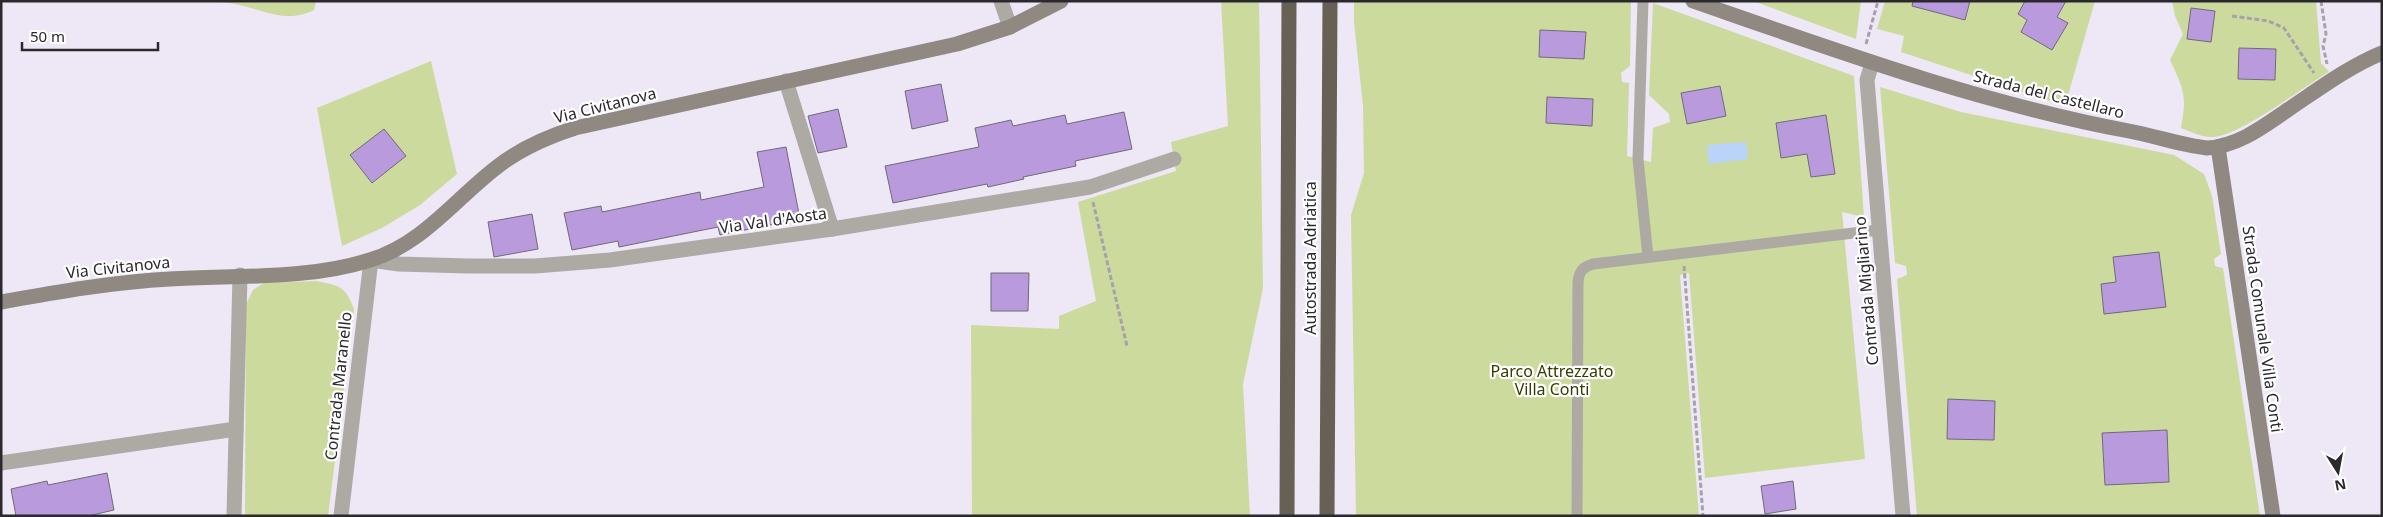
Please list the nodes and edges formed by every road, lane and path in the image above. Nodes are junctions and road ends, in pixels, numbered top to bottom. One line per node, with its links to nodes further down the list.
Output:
1 (1002, 1): 10 (street)
2 (1061, 1): 10 (street, Via Civitanova)
3 (1289, 1): 33 (highway, Autostrada Adriatica)
4 (1330, 1): 34 (highway, Autostrada Adriatica)
5 (1643, 1): 21 (lane)
6 (1693, 1): 12 (street, Strada del Castellaro)
7 (1878, 1): 12 (path)
8 (2321, 1): 14 (path)
9 (2232, 16): 14 (path)
10 (1010, 27): 13 (street, Via Civitanova)
11 (2382, 53): 14 (street, Strada del Castellaro)
12 (1867, 61): 15 (street, Strada del Castellaro); 19 (street, Contrada Migliarino)
13 (786, 81): 18 (street); 22 (street, Via Civitanova)
14 (2328, 82): 15 (street, Strada del Castellaro)
15 (2218, 147): 38 (street, Strada Comunale Villa Conti)
16 (1174, 158): 17 (street, Via Val d'Aosta)
17 (1090, 187): 18 (street, Via Val d'Aosta); 28 (path)
18 (832, 229): 22 (street, Via Val d'Aosta)
19 (1879, 230): 20 (lane); 37 (street, Contrada Migliarino)
20 (1684, 253): 21 (lane); 24 (path)
21 (1648, 257): 35 (lane)
22 (371, 260): 26 (street, Via Civitanova); 32 (street, Contrada Maranello)
23 (1694, 267): 24 (path)
24 (1684, 268): 25 (path); 36 (path)
25 (1675, 269)
26 (240, 275): 27 (street, Via Civitanova); 29 (street)
27 (1, 302)
28 (1127, 346)
29 (236, 429): 30 (street); 31 (street)
30 (1, 463)
31 (234, 516)
32 (341, 516)
33 (1287, 516)
34 (1327, 516)
35 (1577, 516)
36 (1703, 516)
37 (1903, 516)
38 (2273, 516)

